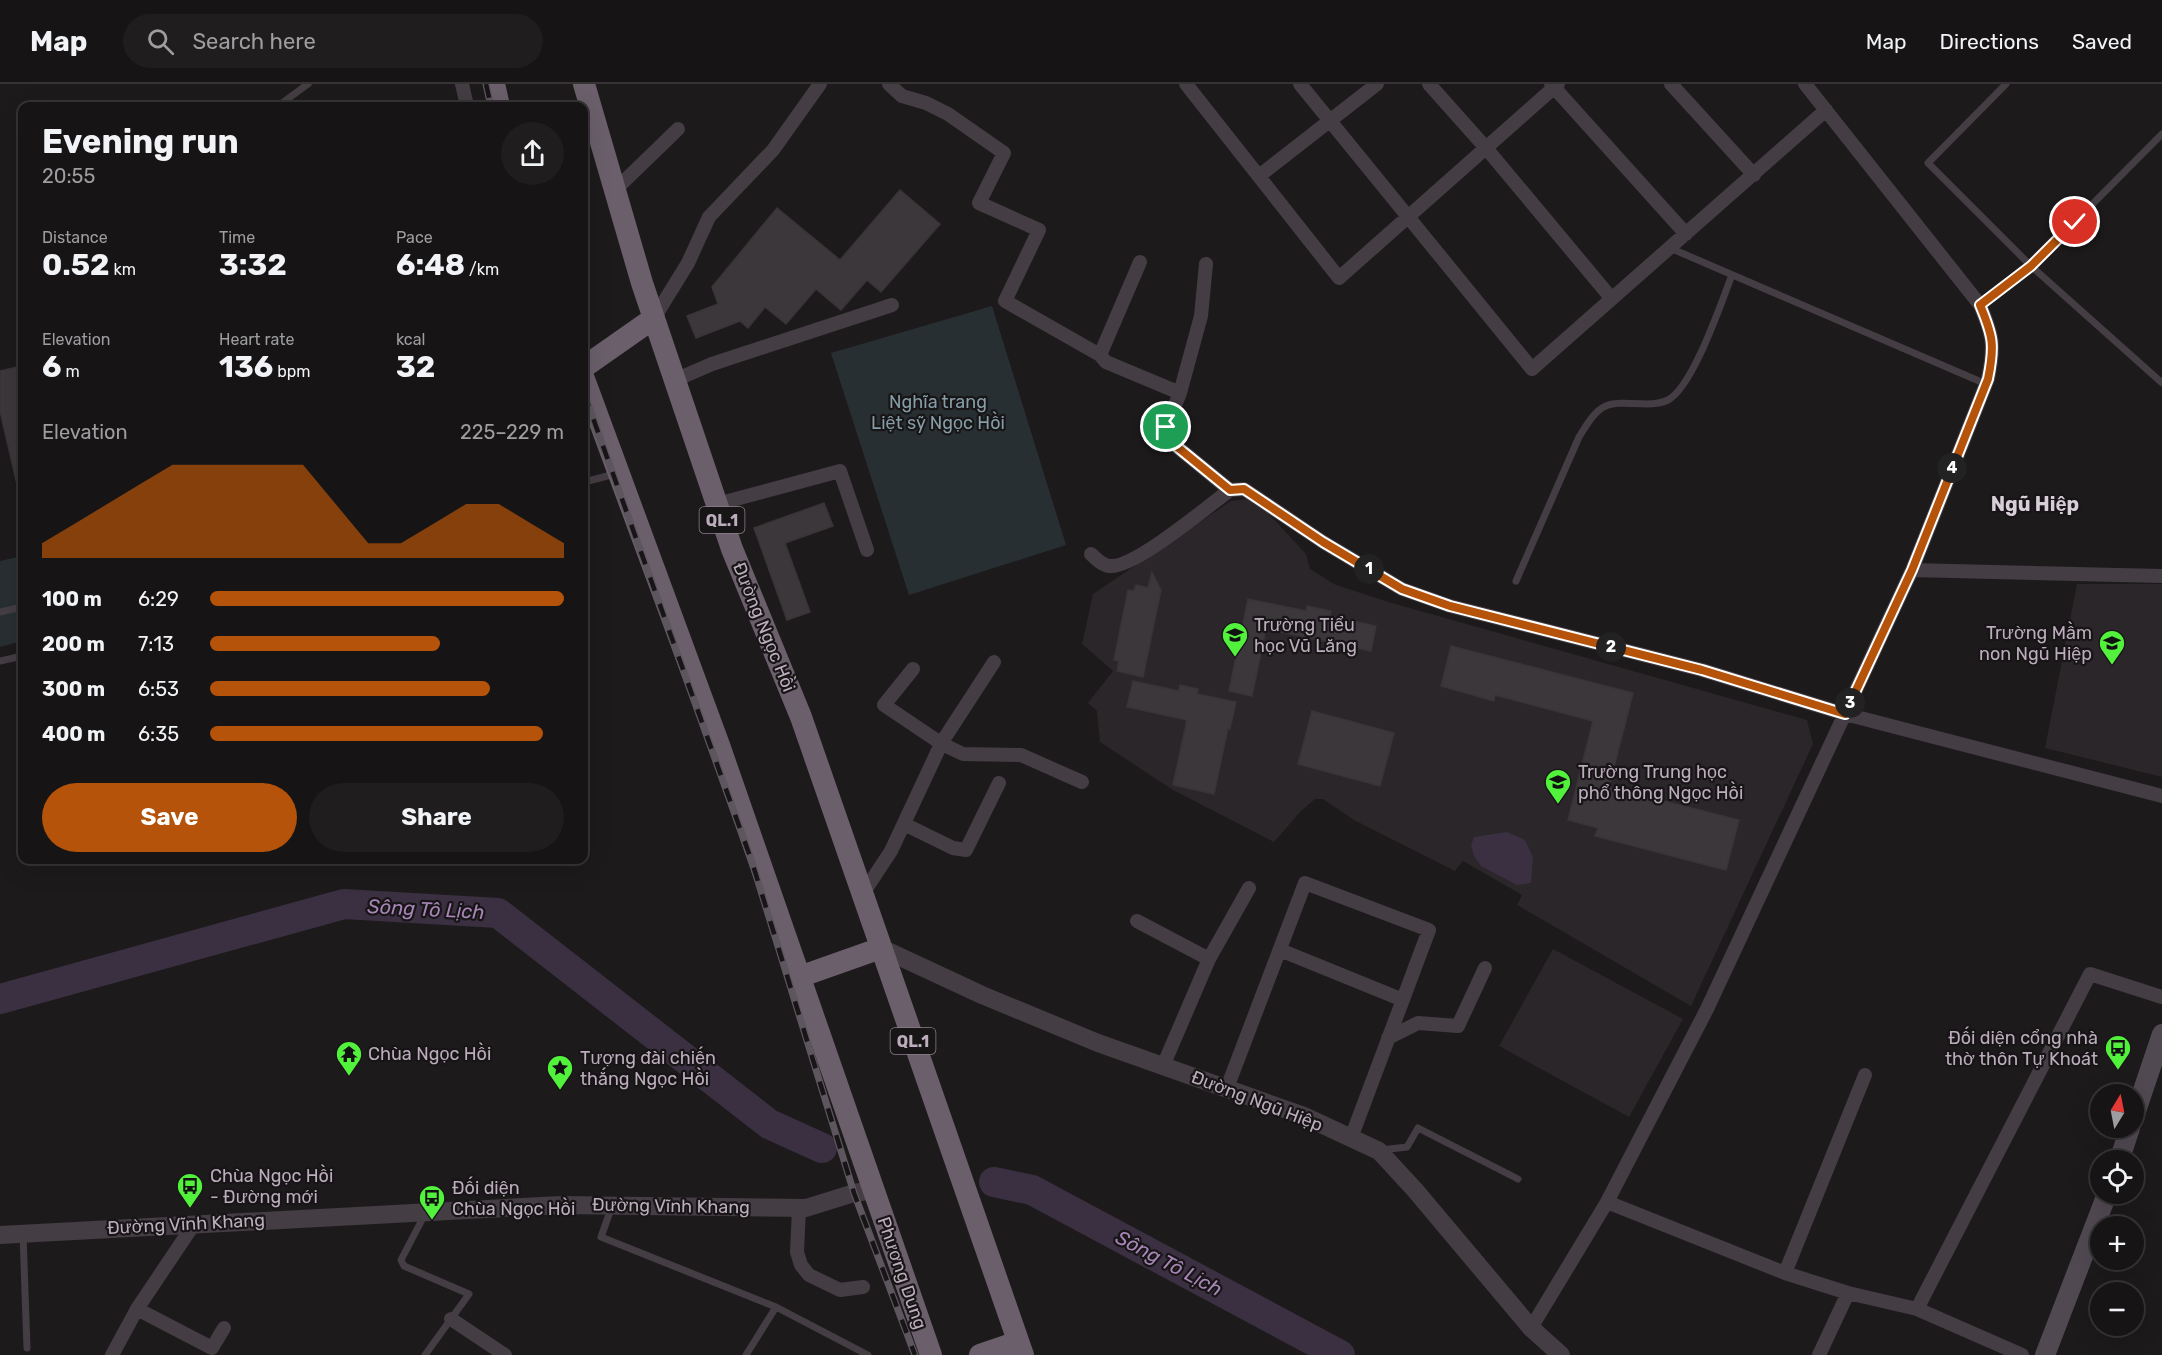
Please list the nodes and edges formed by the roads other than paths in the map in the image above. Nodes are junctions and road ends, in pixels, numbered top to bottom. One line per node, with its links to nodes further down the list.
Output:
1 (308, 84): 15 (lane)
2 (462, 84): 16 (street)
3 (494, 84): 17 (highway)
4 (584, 84): 25 (highway, Đường Ngọc Hồi / QL.1)
5 (820, 84): 36 (street)
6 (889, 84): 37 (street)
7 (1186, 84): 24 (street)
8 (1300, 84): 19 (street)
9 (1377, 84): 19 (street)
10 (1429, 84): 22 (street)
11 (1671, 84): 23 (street)
12 (1805, 84): 18 (street)
13 (2006, 84): 31 (lane)
14 (1554, 85): 22 (street); 27 (street)
15 (283, 102)
16 (467, 102)
17 (498, 102)
18 (1826, 110): 23 (street); 35 (street)
19 (1330, 120): 24 (street); 26 (street)
20 (678, 129): 25 (street)
21 (2162, 134): 31 (lane)
22 (1486, 148): 26 (street); 33 (street)
23 (1754, 175): 27 (street)
24 (1259, 176): 26 (street)
25 (615, 190): 36 (highway, Đường Ngọc Hồi / QL.1)
26 (1408, 217): 33 (street)
27 (1686, 234): 28 (street)
28 (1670, 248): 32 (lane); 33 (street)
29 (1140, 262): 37 (street)
30 (1206, 264): 43 (street)
31 (2031, 266): 35 (lane); 40 (lane)
32 (1732, 275): 41 (lane); 52 (lane)
33 (1612, 299)
34 (892, 305): 39 (street)
35 (1980, 305): 41 (street)
36 (654, 318): 38 (highway); 39 (highway, Đường Ngọc Hồi / QL.1)
37 (1101, 355): 43 (street)
38 (588, 364)
39 (675, 380): 47 (highway, Đường Ngọc Hồi / QL.1)
40 (2162, 383)
41 (1986, 384): 50 (street)
42 (588, 390): 44 (highway)
43 (1180, 393): 46 (street)
44 (618, 474): 45 (lane); 72 (highway)
45 (588, 481)
46 (1230, 490): 49 (street); 59 (street)
47 (717, 504): 48 (street); 66 (highway, Đường Ngọc Hồi / QL.1)
48 (867, 550)
49 (1091, 554)
50 (1912, 570): 51 (street); 59 (street)
51 (2162, 576)
52 (1516, 581)
53 (18, 608): 54 (lane)
54 (0, 612)
55 (18, 657): 56 (lane)
56 (0, 661)
57 (994, 662): 60 (street)
58 (913, 669): 60 (street)
59 (1845, 714): 63 (street); 85 (street)
60 (942, 744): 61 (street); 64 (street)
61 (1082, 782)
62 (999, 783): 64 (street)
63 (2162, 796)
64 (904, 824): 66 (street)
65 (1249, 888): 70 (street)
66 (862, 895): 68 (highway, Đường Ngọc Hồi / QL.1)
67 (1137, 921): 70 (street)
68 (881, 948): 72 (highway); 77 (street, Đường Ngũ Hiệp); 103 (highway, Đường Ngọc Hồi / QL.1)
69 (1280, 950): 74 (street); 74 (street); 79 (street)
70 (1209, 959): 77 (street)
71 (1485, 968): 75 (street)
72 (799, 977): 84 (highway, Phương Dung)
73 (2162, 996): 98 (street)
74 (1403, 1000): 75 (street)
75 (1388, 1038): 81 (street)
76 (2160, 1047): 80 (main road)
77 (1163, 1066): 79 (street, Đường Ngũ Hiệp)
78 (1865, 1075): 93 (street)
79 (1227, 1089): 81 (street, Đường Ngũ Hiệp)
80 (2144, 1090)
81 (1351, 1138): 82 (street, Đường Ngũ Hiệp)
82 (1379, 1151): 83 (lane); 101 (street, Đường Ngũ Hiệp)
83 (1518, 1179)
84 (873, 1190): 88 (street, Đường Vĩnh Khang); 109 (highway, Phương Dung)
85 (1607, 1202): 93 (street); 101 (street)
86 (2104, 1204): 114 (main road)
87 (612, 1206): 88 (street, Đường Vĩnh Khang); 89 (street, Đường Vĩnh Khang); 96 (lane)
88 (799, 1208): 94 (street)
89 (426, 1211): 90 (street, Đường Vĩnh Khang); 99 (lane)
90 (194, 1224): 91 (street, Đường Vĩnh Khang); 97 (street)
91 (22, 1233): 92 (street, Đường Vĩnh Khang); 102 (lane)
92 (0, 1235)
93 (1785, 1273): 95 (street)
94 (863, 1287)
95 (1848, 1293): 98 (street); 112 (street)
96 (776, 1308): 107 (lane); 108 (lane)
97 (137, 1309): 100 (street); 104 (street)
98 (1917, 1309): 113 (street)
99 (452, 1319): 105 (lane); 106 (street)
100 (224, 1328)
101 (1531, 1328): 111 (street, Đường Ngũ Hiệp)
102 (27, 1348)
103 (1021, 1348): 110 (highway)
104 (112, 1355)
105 (425, 1355)
106 (505, 1355)
107 (746, 1355)
108 (868, 1355)
109 (931, 1355)
110 (980, 1355)
111 (1561, 1355)
112 (1819, 1355)
113 (2022, 1355)
114 (2045, 1355)

